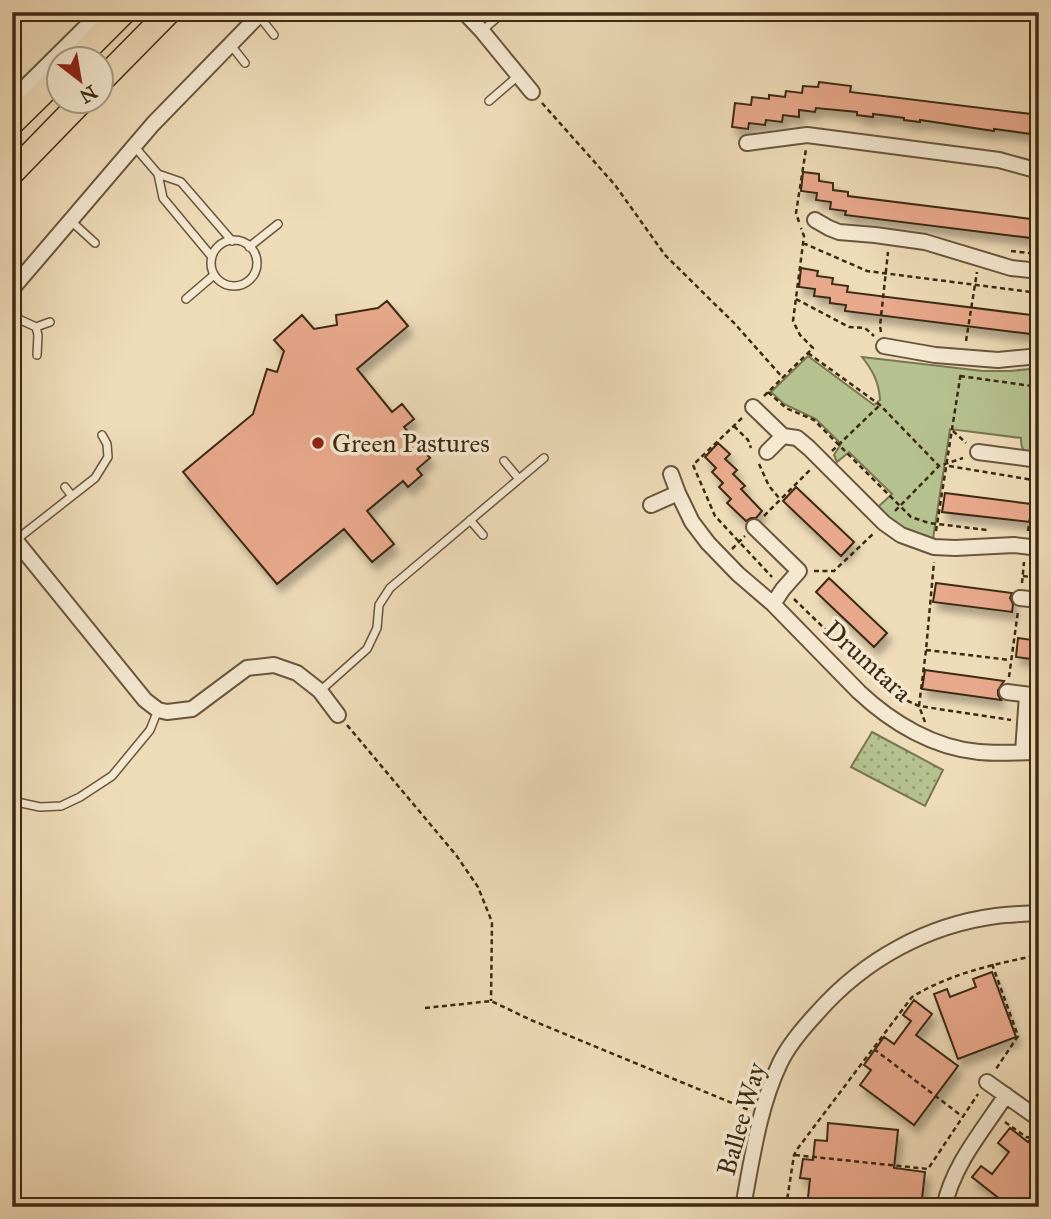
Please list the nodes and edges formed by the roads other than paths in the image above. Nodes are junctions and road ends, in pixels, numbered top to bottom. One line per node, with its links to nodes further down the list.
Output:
1 (101, 12): 16 (street)
2 (124, 12): 10 (highway)
3 (169, 12): 12 (highway)
4 (464, 12): 7 (street)
5 (260, 14): 8 (lane); 9 (street)
6 (499, 16): 7 (lane)
7 (482, 31): 13 (street)
8 (274, 35)
9 (230, 44): 11 (lane); 21 (street)
10 (90, 46)
11 (245, 62)
12 (116, 66)
13 (519, 76): 15 (street); 17 (lane)
14 (46, 90): 19 (highway)
15 (533, 92)
16 (12, 100)
17 (488, 101)
18 (67, 116): 23 (highway)
19 (12, 123)
20 (747, 143): 22 (street)
21 (134, 146): 24 (lane); 25 (street)
22 (1039, 171)
23 (12, 173)
24 (158, 174): 28 (lane); 31 (lane)
25 (71, 220): 29 (lane); 34 (street)
26 (815, 220): 32 (street)
27 (278, 224): 30 (lane)
28 (232, 241): 30 (lane); 31 (lane)
29 (95, 243)
30 (249, 247): 33 (lane)
31 (212, 257): 33 (lane)
32 (1039, 271)
33 (214, 275): 35 (lane)
34 (12, 289)
35 (186, 299)
36 (12, 316): 38 (lane)
37 (50, 322): 38 (lane)
38 (36, 327): 40 (lane)
39 (884, 346): 41 (street)
40 (37, 355)
41 (1039, 356)
42 (753, 407): 44 (street)
43 (102, 435): 54 (lane)
44 (783, 436): 45 (street); 60 (street)
45 (766, 452)
46 (978, 452): 48 (street)
47 (544, 458): 51 (lane)
48 (1039, 460)
49 (504, 461): 51 (lane)
50 (671, 474): 53 (street, Drumtara)
51 (519, 479): 56 (lane)
52 (65, 487): 54 (lane)
53 (678, 493): 55 (street); 63 (street, Drumtara)
54 (72, 496): 59 (lane)
55 (651, 505)
56 (470, 520): 58 (lane); 64 (lane)
57 (754, 527): 63 (street)
58 (483, 535)
59 (14, 538): 67 (street)
60 (1033, 547)
61 (1020, 598): 62 (street)
62 (1039, 600)
63 (772, 604): 69 (street, Drumtara)
64 (320, 691): 67 (street); 68 (street)
65 (1007, 692): 66 (street)
66 (1033, 695): 69 (street)
67 (158, 710): 71 (lane)
68 (338, 715)
69 (1023, 752): 70 (street, Drumtara)
70 (1039, 752)
71 (12, 801)
72 (1039, 913): 76 (street, Ballee Way)
73 (987, 1082): 74 (street)
74 (1006, 1095): 75 (street); 77 (street)
75 (1039, 1119)
76 (743, 1207)
77 (944, 1207)

